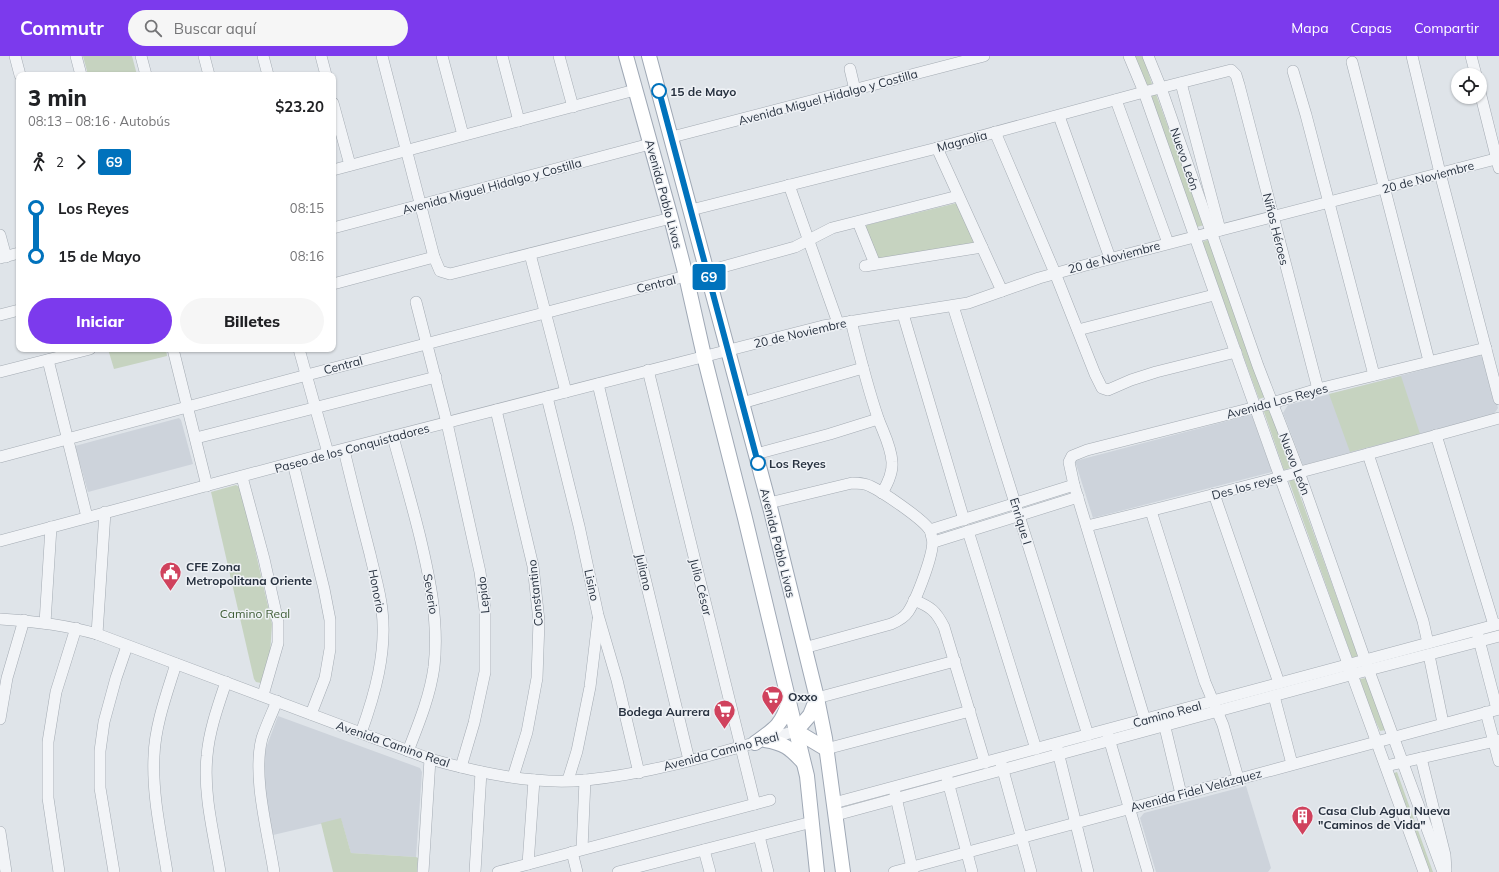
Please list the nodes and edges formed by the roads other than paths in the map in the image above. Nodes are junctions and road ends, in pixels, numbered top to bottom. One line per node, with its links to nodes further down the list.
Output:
1 (15, 56): 23 (street)
2 (76, 56): 24 (street)
3 (141, 56): 25 (street)
4 (204, 56): 26 (street)
5 (263, 56): 27 (street)
6 (320, 56): 28 (street)
7 (382, 56): 45 (street)
8 (442, 56): 41 (street)
9 (502, 56): 39 (street)
10 (559, 56): 36 (street)
11 (626, 56): 31 (main road, Avenida Pablo Livas)
12 (650, 56): 42 (main road, Avenida Pablo Livas)
13 (984, 56): 32 (street, Avenida Miguel Hidalgo y Costilla)
14 (1129, 56): 33 (street, Nuevo León)
15 (1148, 56): 30 (street, Nuevo León)
16 (1412, 56): 49 (street)
17 (1471, 56): 19 (street)
18 (1352, 62): 51 (street)
19 (1474, 68)
20 (850, 69): 32 (street)
21 (1232, 70): 29 (street, Magnolia); 56 (street, Niños Héroes)
22 (1293, 71): 53 (street)
23 (19, 72)
24 (80, 72)
25 (145, 72)
26 (207, 72)
27 (267, 72)
28 (325, 72)
29 (1181, 83): 30 (street, Magnolia); 60 (street)
30 (1161, 88): 33 (street, Magnolia); 60 (street, Nuevo León)
31 (635, 90): 36 (street); 43 (main road, Avenida Pablo Livas)
32 (856, 90): 42 (street, Avenida Miguel Hidalgo y Costilla)
33 (1144, 92): 34 (street, Magnolia); 62 (street, Nuevo León)
34 (1116, 100): 38 (street, Magnolia); 64 (street)
35 (1483, 104): 46 (street)
36 (573, 107): 39 (street)
37 (336, 114): 47 (street)
38 (1059, 116): 40 (street, Magnolia); 70 (street)
39 (519, 121): 41 (street)
40 (995, 132): 44 (street, Magnolia); 72 (street)
41 (463, 135): 45 (street)
42 (672, 137): 55 (main road, Avenida Pablo Livas)
43 (650, 144): 54 (street, Avenida Miguel Hidalgo y Costilla); 57 (main road, Avenida Pablo Livas)
44 (938, 148): 50 (street, Magnolia); 52 (street)
45 (406, 151): 47 (street); 54 (street)
46 (1498, 162): 49 (street, 20 de Noviembre)
47 (350, 165): 48 (street)
48 (336, 169)
49 (1440, 173): 51 (street, 20 de Noviembre); 87 (street)
50 (789, 185): 55 (street, Magnolia); 63 (street)
51 (1384, 188): 53 (street, 20 de Noviembre); 95 (street)
52 (958, 196): 58 (street); 65 (street)
53 (1328, 202): 56 (street, 20 de Noviembre); 100 (street)
54 (420, 205): 59 (street, Avenida Miguel Hidalgo y Costilla); 68 (street)
55 (691, 210): 71 (main road, Avenida Pablo Livas)
56 (1273, 216): 60 (street, 20 de Noviembre); 104 (street, Niños Héroes)
57 (671, 218): 66 (street); 73 (main road, Avenida Pablo Livas)
58 (858, 222): 63 (street); 65 (street)
59 (336, 227)
60 (1215, 231): 62 (street, 20 de Noviembre); 109 (street, Nuevo León)
61 (0, 235): 69 (street)
62 (1195, 236): 64 (street, 20 de Noviembre); 76 (street, Nuevo León)
63 (808, 240): 71 (street); 84 (street)
64 (1168, 243): 70 (street, 20 de Noviembre)
65 (982, 247): 75 (street)
66 (530, 254): 68 (street); 80 (street)
67 (16, 255): 69 (street)
68 (434, 257): 74 (street)
69 (3, 258)
70 (1110, 258): 72 (street, 20 de Noviembre)
71 (708, 271): 88 (main road, Avenida Pablo Livas)
72 (1055, 273): 75 (street, 20 de Noviembre); 85 (street)
73 (686, 276): 80 (street, Central); 93 (main road, Avenida Pablo Livas)
74 (336, 283)
75 (1002, 291): 78 (street, 20 de Noviembre)
76 (1214, 295): 85 (street); 92 (street, Nuevo León)
77 (416, 302): 86 (street, Lepido)
78 (953, 306): 81 (street, 20 de Noviembre); 136 (street, Enrique I)
79 (16, 311): 82 (street)
80 (545, 313): 86 (street, Central); 105 (street)
81 (903, 314): 83 (street, 20 de Noviembre); 141 (street)
82 (0, 315)
83 (851, 321): 84 (street, 20 de Noviembre); 96 (street)
84 (838, 323): 88 (street, 20 de Noviembre)
85 (1078, 330): 92 (street)
86 (427, 343): 99 (street, Central); 102 (street, Lepido)
87 (1486, 348): 95 (street, Avenida Los Reyes); 101 (street)
88 (728, 350): 93 (street, 20 de Noviembre); 108 (main road, Avenida Pablo Livas)
89 (79, 352): 94 (street)
90 (174, 352): 110 (street)
91 (300, 352): 99 (street)
92 (1236, 352): 112 (street, Nuevo León)
93 (704, 356): 97 (street, Paseo de los Conquistadores); 173 (main road, Avenida Pablo Livas)
94 (48, 360): 98 (street); 120 (street)
95 (1429, 361): 100 (street, Avenida Los Reyes)
96 (863, 368): 108 (street); 115 (street)
97 (648, 370): 103 (street, Paseo de los Conquistadores); 194 (street, Julio César)
98 (0, 372)
99 (307, 375): 110 (street, Central); 111 (street)
100 (1374, 375): 104 (street, Avenida Los Reyes)
101 (1496, 375): 106 (street)
102 (436, 377): 111 (street); 116 (street, Lepido)
103 (598, 384): 105 (street, Paseo de los Conquistadores); 202 (street, Juliano)
104 (1318, 389): 109 (street, Avenida Los Reyes)
105 (566, 392): 107 (street, Paseo de los Conquistadores)
106 (1498, 392)
107 (547, 397): 113 (street, Paseo de los Conquistadores); 149 (street, Lisino)
108 (742, 402): 123 (main road, Avenida Pablo Livas)
109 (1272, 403): 112 (street, Avenida Los Reyes); 127 (street, Nuevo León)
110 (188, 406): 119 (street); 120 (street, Central)
111 (316, 407): 119 (street); 122 (street)
112 (1256, 407): 129 (street, Nuevo León); 130 (street, Avenida Los Reyes)
113 (496, 410): 116 (street, Paseo de los Conquistadores); 214 (street, Constantino)
114 (1499, 418): 117 (street, Des los reyes)
115 (878, 419): 123 (street); 132 (street)
116 (447, 423): 118 (street, Paseo de los Conquistadores); 209 (street, Lepido)
117 (1436, 435): 124 (street, Des los reyes); 153 (street)
118 (393, 437): 121 (street, Paseo de los Conquistadores); 197 (street, Severio)
119 (196, 438): 131 (street)
120 (67, 439): 125 (street, Central); 140 (street)
121 (344, 450): 122 (street, Paseo de los Conquistadores); 186 (street, Honorio)
122 (328, 453): 126 (street, Paseo de los Conquistadores)
123 (756, 454): 135 (main road, Avenida Pablo Livas)
124 (1368, 454): 127 (street, Des los reyes); 159 (street)
125 (0, 457)
126 (293, 463): 128 (street, Paseo de los Conquistadores); 178 (street)
127 (1299, 472): 129 (street, Des los reyes); 166 (street, Nuevo León)
128 (242, 477): 131 (street, Paseo de los Conquistadores); 170 (street)
129 (1280, 477): 133 (street, Des los reyes); 165 (street, Nuevo León)
130 (1074, 485): 134 (street); 136 (street)
131 (207, 486): 138 (street, Paseo de los Conquistadores)
132 (882, 493): 135 (street); 144 (street)
133 (1214, 494): 137 (street, Des los reyes); 169 (street)
134 (1078, 497): 139 (street); 142 (street)
135 (769, 503): 161 (main road, Avenida Pablo Livas)
136 (1015, 504): 139 (street, Enrique I); 141 (street)
137 (1151, 511): 142 (street, Des los reyes); 175 (street)
138 (105, 512): 140 (street, Paseo de los Conquistadores); 156 (street)
139 (1019, 516): 145 (street); 187 (street, Enrique I)
140 (87, 517): 143 (street, Paseo de los Conquistadores)
141 (964, 520): 144 (street)
142 (1086, 526): 181 (street)
143 (52, 527): 146 (street, Paseo de los Conquistadores); 152 (street)
144 (930, 530): 147 (street)
145 (968, 531): 147 (street); 196 (street)
146 (0, 541)
147 (934, 542): 148 (street)
148 (914, 600): 161 (street); 163 (street)
149 (598, 615): 212 (street, Lisino); 217 (street)
150 (0, 619): 151 (street, Avenida Camino Real)
151 (24, 620): 152 (street, Avenida Camino Real); 180 (street)
152 (45, 623): 154 (street, Avenida Camino Real)
153 (1496, 624): 155 (street, Camino Real)
154 (76, 628): 156 (street, Avenida Camino Real); 238 (street)
155 (1477, 630): 158 (street); 159 (street, Camino Real)
156 (97, 634): 160 (street, Avenida Camino Real)
157 (1499, 636): 158 (street, Camino Real)
158 (1480, 642): 162 (street, Camino Real); 176 (street)
159 (1428, 643): 166 (street, Camino Real)
160 (127, 646): 164 (street, Avenida Camino Real); 239 (street)
161 (804, 648): 172 (main road, Avenida Pablo Livas)
162 (1429, 655): 166 (street, Camino Real); 182 (street)
163 (955, 662): 172 (street); 177 (street)
164 (176, 664): 168 (street, Avenida Camino Real); 240 (street)
165 (1348, 664): 166 (street, Camino Real); 167 (street, Nuevo León); 169 (street, Camino Real)
166 (1367, 665): 167 (street, Camino Real); 188 (street, Nuevo León)
167 (1352, 675): 171 (street, Camino Real); 192 (street, Nuevo León)
168 (226, 682): 170 (street, Avenida Camino Real); 241 (street)
169 (1279, 683): 175 (street, Camino Real)
170 (264, 695): 174 (street, Avenida Camino Real)
171 (1274, 696): 175 (street, Camino Real); 207 (street)
172 (816, 698): 185 (main road); 195 (main road, Avenida Pablo Livas)
173 (789, 700): 185 (main road, Avenida Pablo Livas); 190 (main road)
174 (277, 701): 178 (street, Avenida Camino Real); 242 (street)
175 (1215, 706): 179 (street, Camino Real); 183 (street, Camino Real); 215 (street)
176 (1494, 710): 182 (street, Avenida Fidel Velázquez); 189 (street)
177 (970, 711): 195 (street); 206 (street)
178 (311, 714): 186 (street, Avenida Camino Real)
179 (1162, 715): 181 (street, Camino Real); 183 (street)
180 (0, 719)
181 (1145, 720): 184 (street, Camino Real)
182 (1442, 723): 188 (street, Avenida Fidel Velázquez)
183 (1165, 726): 191 (street, Camino Real); 221 (street)
184 (1107, 730): 187 (street, Camino Real); 191 (street)
185 (796, 731): 190 (street, Avenida Camino Real); 195 (main road); 204 (main road, Avenida Pablo Livas)
186 (361, 733): 197 (street, Avenida Camino Real)
187 (1088, 735): 193 (street, Camino Real)
188 (1393, 737): 192 (street, Avenida Fidel Velázquez); 205 (street, Nuevo León)
189 (1496, 740): 200 (street); 203 (street)
190 (760, 741): 194 (street, Avenida Camino Real); 204 (main road)
191 (1110, 741): 198 (street, Camino Real); 225 (street)
192 (1377, 741): 207 (street, Avenida Fidel Velázquez); 208 (street, Nuevo León)
193 (1056, 744): 196 (street, Camino Real); 198 (street)
194 (740, 747): 202 (street, Avenida Camino Real); 223 (street, Julio César)
195 (826, 749): 224 (main road, Avenida Pablo Livas)
196 (1036, 749): 199 (street, Camino Real)
197 (408, 751): 201 (street, Avenida Camino Real)
198 (1059, 755): 210 (street, Camino Real); 227 (street)
199 (1000, 758): 206 (street, Camino Real); 210 (street)
200 (1421, 758): 205 (street); 259 (street)
201 (430, 759): 209 (street, Avenida Camino Real); 243 (street)
202 (689, 760): 212 (street, Avenida Camino Real)
203 (1499, 760)
204 (804, 762): 226 (main road, Avenida Pablo Livas)
205 (1402, 762): 208 (street); 258 (street, Nuevo León)
206 (985, 763): 213 (street, Camino Real)
207 (1292, 764): 215 (street, Avenida Fidel Velázquez)
208 (1386, 766): 257 (street, Nuevo León)
209 (461, 767): 211 (street, Avenida Camino Real)
210 (1003, 770): 219 (street, Camino Real); 230 (street)
211 (481, 772): 214 (street, Avenida Camino Real); 244 (street)
212 (639, 773): 218 (street, Avenida Camino Real)
213 (946, 773): 219 (street); 220 (street, Camino Real)
214 (513, 777): 216 (street, Avenida Camino Real)
215 (1238, 778): 221 (street, Avenida Fidel Velázquez)
216 (534, 780): 217 (street, Avenida Camino Real); 234 (street)
217 (568, 780): 218 (street, Avenida Camino Real)
218 (585, 780): 231 (street)
219 (949, 785): 220 (street, Camino Real); 233 (street)
220 (895, 794): 224 (street, Camino Real); 236 (street)
221 (1181, 794): 225 (street, Avenida Fidel Velázquez)
222 (770, 800): 223 (street)
223 (755, 804): 231 (street)
224 (835, 809): 251 (main road, Avenida Pablo Livas)
225 (1130, 809): 227 (street, Avenida Fidel Velázquez); 256 (street)
226 (812, 822): 229 (street); 250 (main road, Avenida Pablo Livas)
227 (1076, 823): 230 (street, Avenida Fidel Velázquez); 255 (street)
228 (0, 832): 237 (street)
229 (759, 836): 232 (street); 249 (street)
230 (1022, 837): 233 (street, Avenida Fidel Velázquez); 254 (street)
231 (577, 850): 234 (street); 246 (street)
232 (704, 850): 235 (street); 248 (street)
233 (967, 853): 236 (street, Avenida Fidel Velázquez); 253 (street)
234 (528, 864): 245 (street)
235 (655, 868): 247 (street)
236 (913, 870): 252 (street, Avenida Fidel Velázquez)
237 (6, 872)
238 (59, 872)
239 (114, 872)
240 (167, 872)
241 (220, 872)
242 (274, 872)
243 (423, 872)
244 (475, 872)
245 (498, 872)
246 (577, 872)
247 (618, 872)
248 (710, 872)
249 (768, 872)
250 (817, 872)
251 (843, 872)
252 (894, 872)
253 (972, 872)
254 (1032, 872)
255 (1088, 872)
256 (1148, 872)
257 (1424, 872)
258 (1443, 872)
259 (1446, 872)

